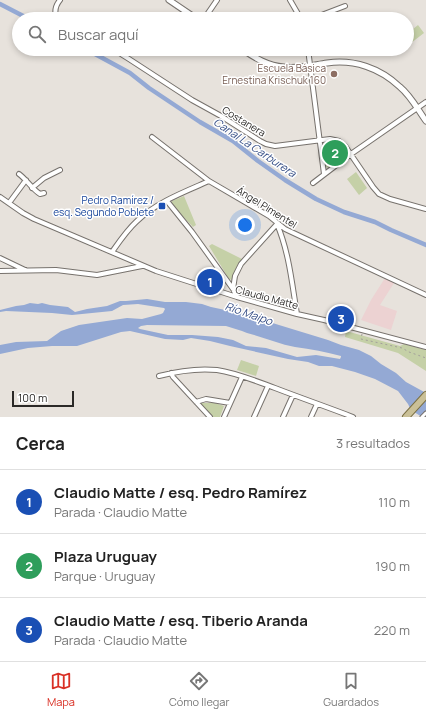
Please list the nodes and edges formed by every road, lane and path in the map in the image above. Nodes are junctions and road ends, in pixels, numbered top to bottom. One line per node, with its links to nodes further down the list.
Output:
1 (60, 0): 6 (street)
2 (169, 0): 7 (street)
3 (217, 0): 8 (street)
4 (290, 0): 9 (street)
5 (345, 6): 10 (street)
6 (56, 12)
7 (187, 12)
8 (209, 12)
9 (297, 12)
10 (329, 12)
11 (124, 56): 19 (street, Costanera)
12 (253, 56): 14 (street)
13 (309, 56): 14 (street)
14 (310, 66): 16 (street); 19 (street)
15 (426, 102): 16 (street)
16 (417, 109): 17 (street); 20 (street)
17 (426, 121)
18 (152, 138): 25 (street, Ángel Pimentel)
19 (319, 141): 20 (street, Costanera); 23 (street)
20 (351, 154): 23 (street); 32 (street, Costanera)
21 (60, 170): 27 (street)
22 (19, 174): 24 (street)
23 (324, 174): 26 (street)
24 (26, 180): 27 (street); 31 (street)
25 (209, 181): 30 (street); 33 (street, Ángel Pimentel)
26 (313, 183)
27 (32, 188): 28 (street)
28 (44, 193)
29 (0, 197): 31 (street, Claudio Matte)
30 (167, 201): 34 (street); 39 (street)
31 (9, 203): 34 (street, Claudio Matte)
32 (426, 209)
33 (277, 224): 39 (street); 40 (street, Ángel Pimentel); 42 (street)
34 (112, 252): 36 (street, Claudio Matte)
35 (0, 258): 37 (street)
36 (143, 266): 37 (street); 41 (street, Claudio Matte)
37 (26, 270): 38 (street)
38 (0, 271)
39 (233, 289): 41 (street)
40 (426, 295)
41 (237, 298): 42 (street, Claudio Matte)
42 (297, 314): 43 (street, Claudio Matte)
43 (362, 330): 44 (street, Claudio Matte); 45 (path)
44 (426, 347)
45 (426, 358)
46 (171, 373): 47 (street); 48 (street); 52 (street)
47 (159, 376)
48 (242, 377): 49 (street); 53 (street)
49 (268, 386): 50 (street); 59 (street)
50 (293, 395): 54 (street); 60 (street)
51 (426, 395): 63 (main road)
52 (196, 402): 53 (street); 57 (street)
53 (230, 403): 58 (street)
54 (317, 404): 56 (street); 61 (street)
55 (426, 413): 64 (street)
56 (340, 415): 62 (street)
57 (210, 417)
58 (224, 417)
59 (254, 417)
60 (283, 417)
61 (311, 417)
62 (353, 417)
63 (406, 417)
64 (422, 417)

